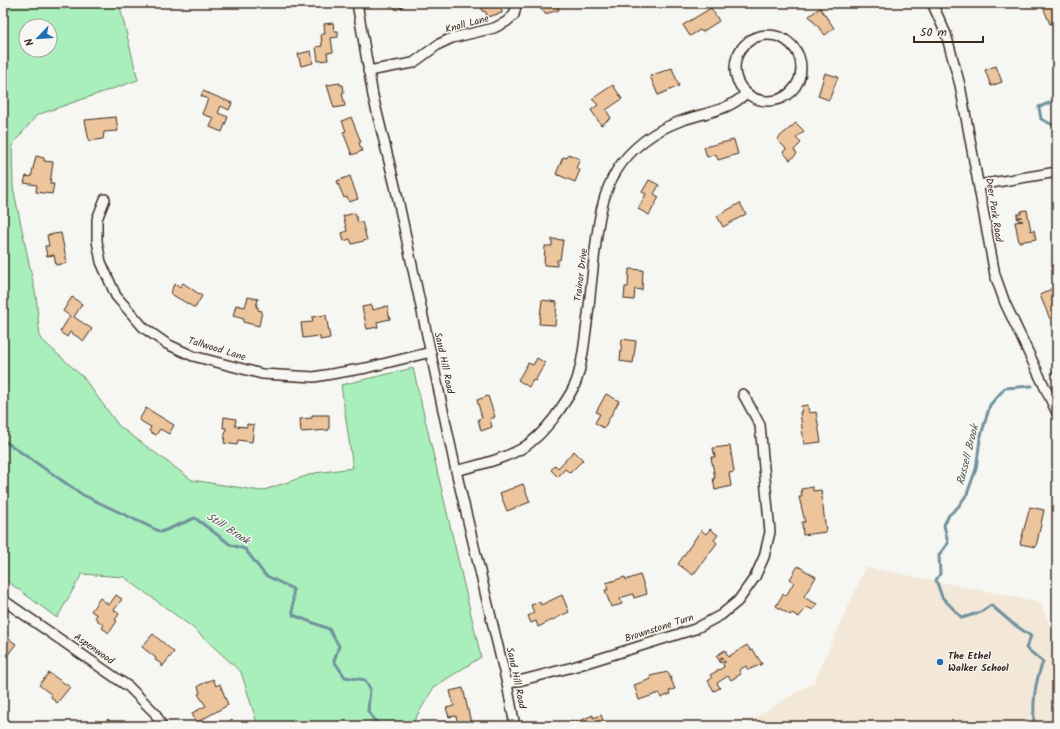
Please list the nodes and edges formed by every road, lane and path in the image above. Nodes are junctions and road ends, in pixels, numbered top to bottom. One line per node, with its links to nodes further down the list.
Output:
1 (357, 3): 4 (street, Sand Hill Road)
2 (517, 3): 4 (street, Knoll Lane)
3 (932, 3): 7 (street, Deer Park Road)
4 (368, 71): 9 (street, Sand Hill Road)
5 (746, 93): 5 (street); 12 (street, Trainor Drive)
6 (1057, 172): 7 (street)
7 (978, 185): 11 (street, Deer Park Road)
8 (105, 199): 9 (street, Tallwood Lane)
9 (431, 352): 12 (street, Sand Hill Road)
10 (743, 394): 14 (street, Brownstone Turn)
11 (1057, 413)
12 (456, 471): 14 (street, Sand Hill Road)
13 (3, 600): 15 (street, Aspenwood)
14 (507, 684): 16 (street, Sand Hill Road)
15 (162, 726)
16 (515, 726)

